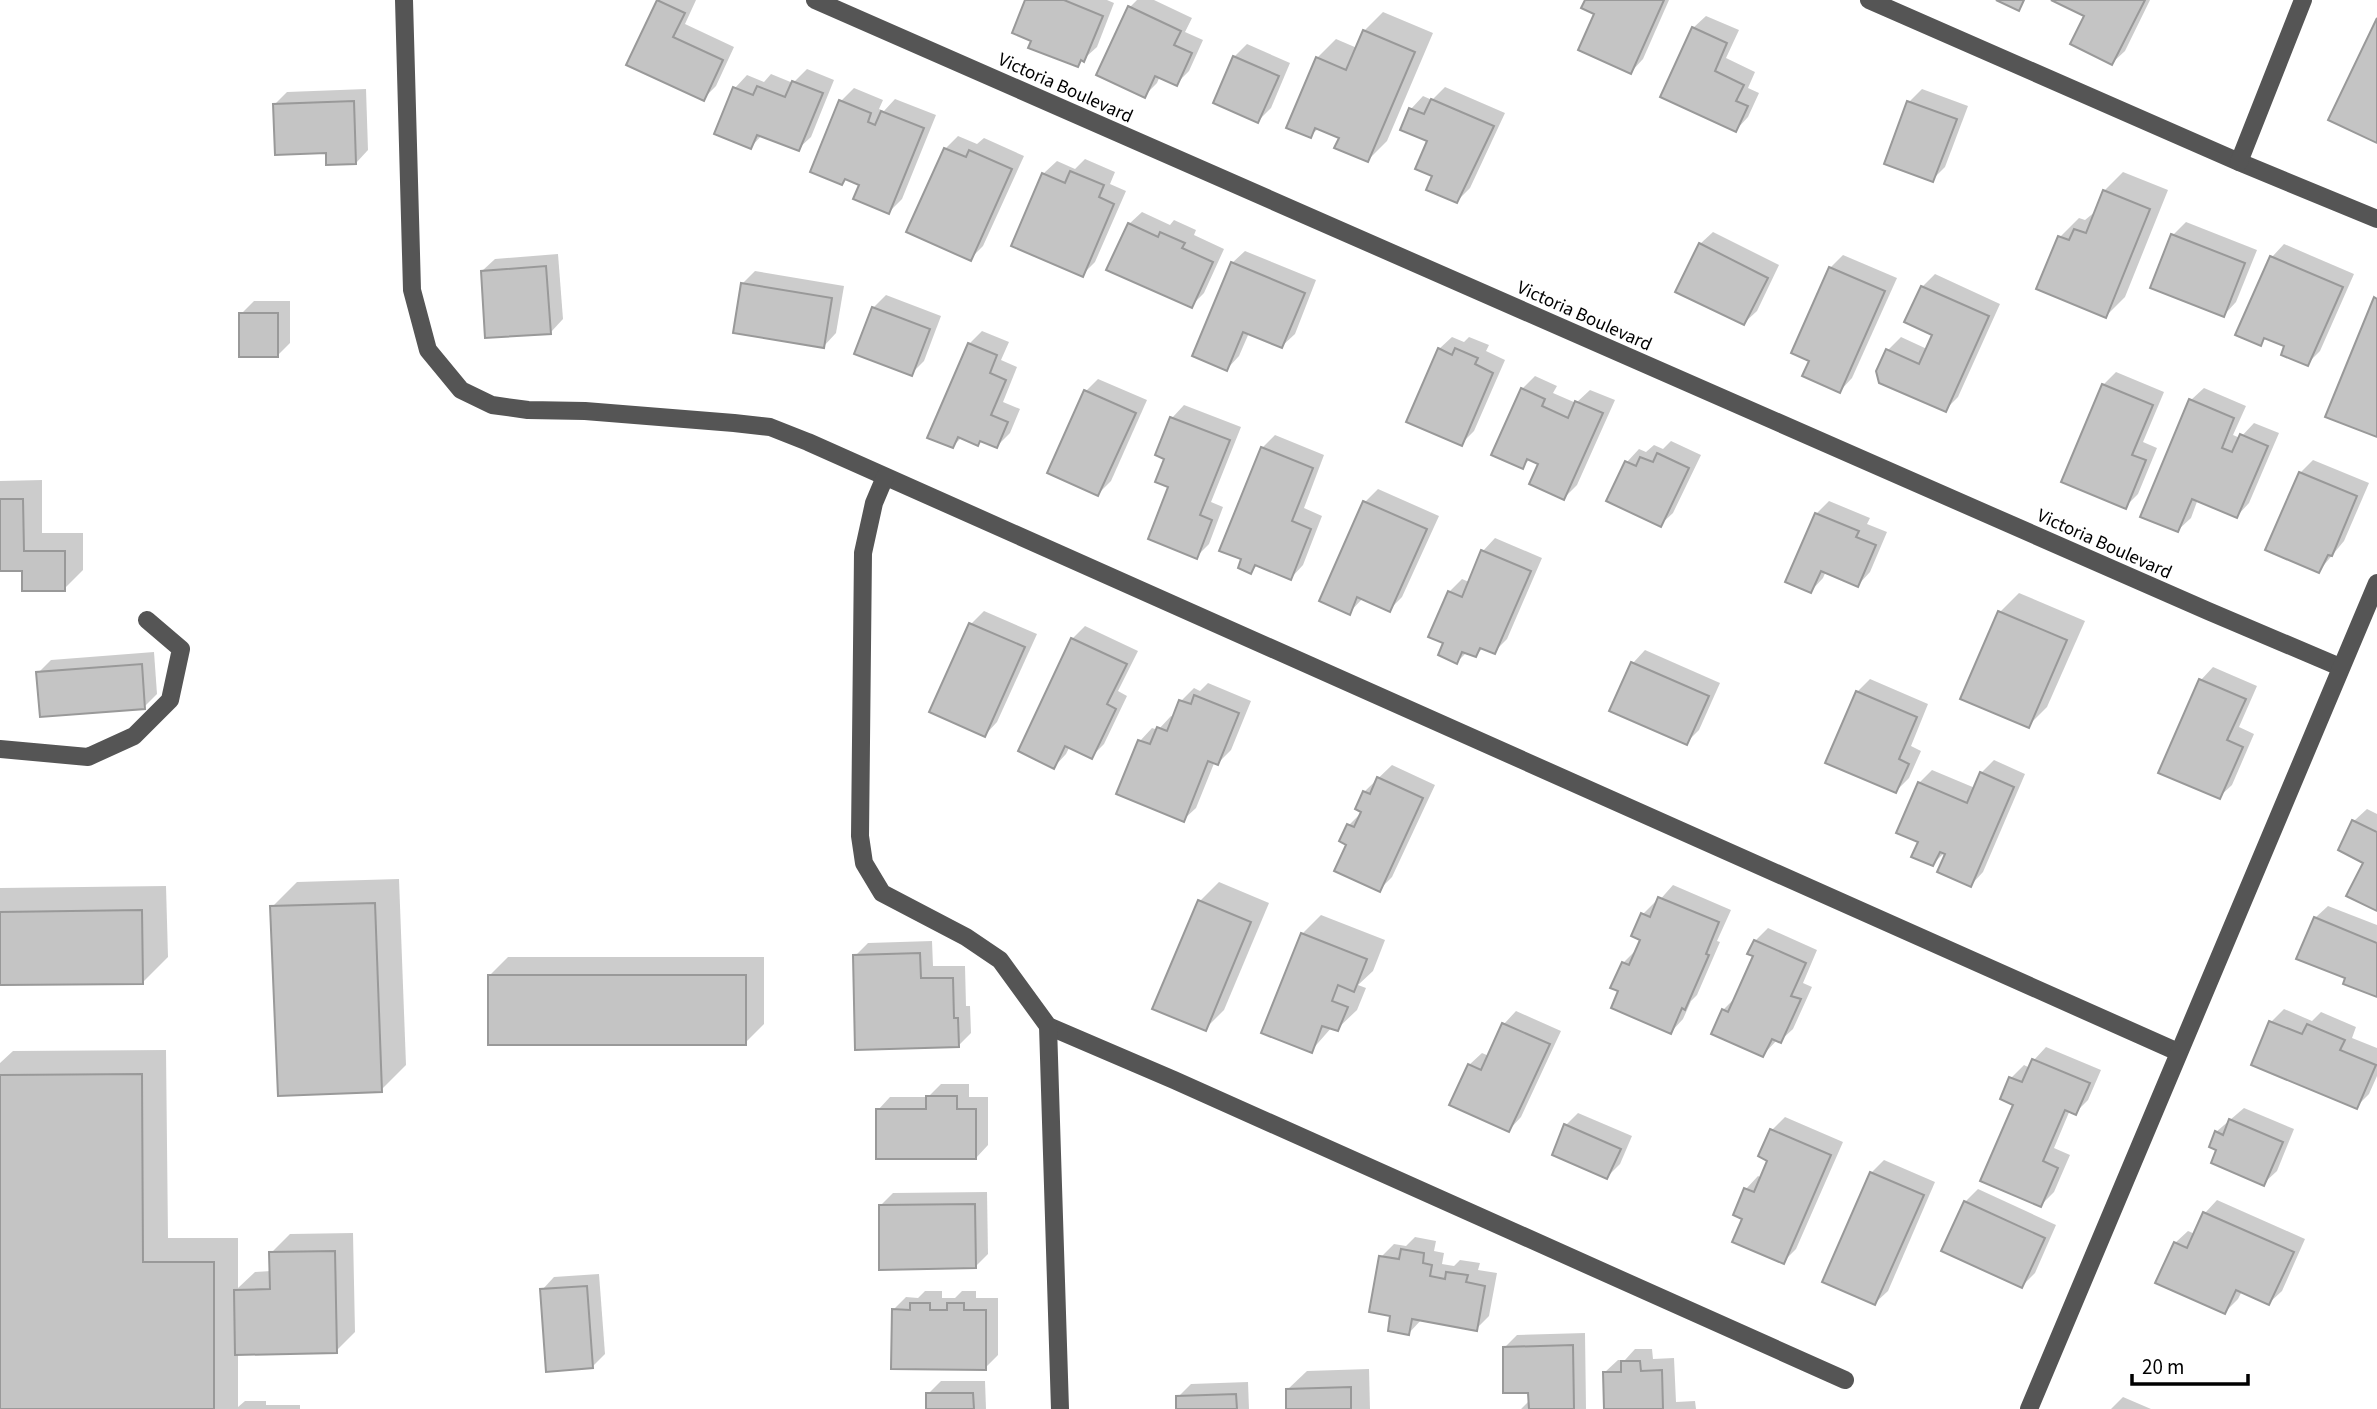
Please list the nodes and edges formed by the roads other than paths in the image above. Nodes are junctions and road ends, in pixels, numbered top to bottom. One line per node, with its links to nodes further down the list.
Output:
1 (404, 0): 7 (street)
2 (815, 0): 10 (street, Victoria Boulevard)
3 (1868, 0): 5 (street)
4 (2304, 0): 5 (street)
5 (2239, 162): 6 (street)
6 (2377, 219)
7 (885, 477): 12 (street); 13 (street)
8 (2377, 583): 10 (street)
9 (148, 620): 11 (street)
10 (2340, 667): 13 (street)
11 (0, 749)
12 (1048, 1026): 14 (street); 15 (street)
13 (2178, 1052): 16 (street)
14 (1845, 1380)
15 (1060, 1409)
16 (2029, 1409)

